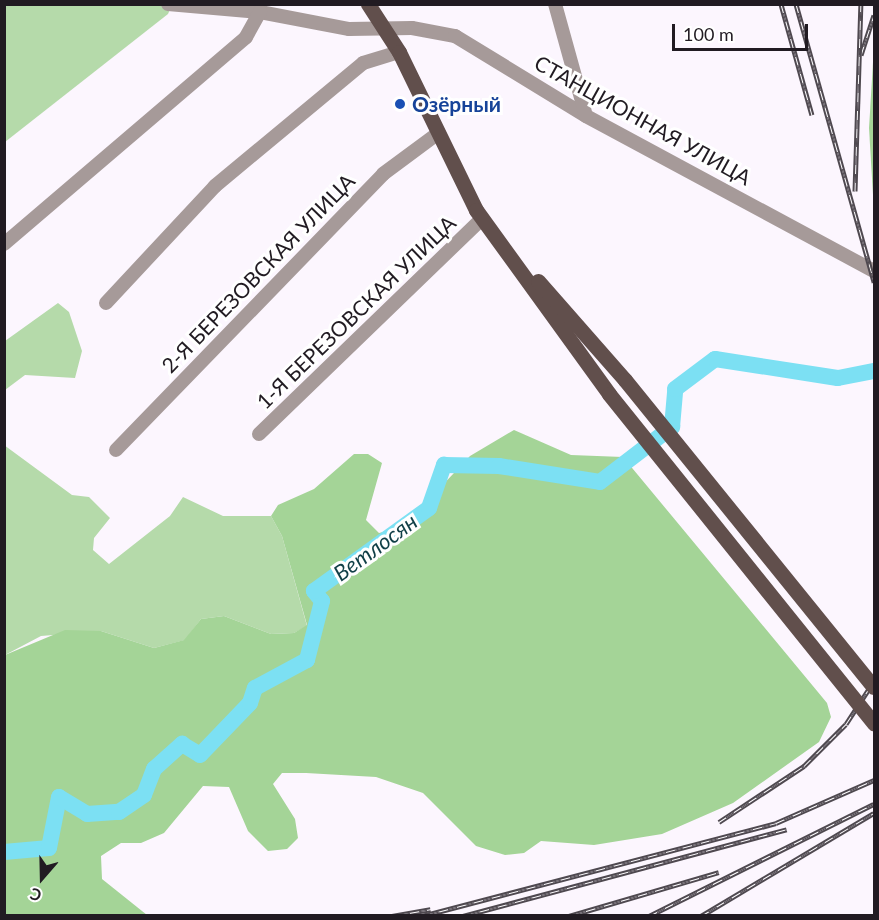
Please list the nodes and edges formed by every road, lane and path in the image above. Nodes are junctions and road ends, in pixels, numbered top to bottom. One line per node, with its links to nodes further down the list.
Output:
1 (168, 4): 4 (street, СТАНЦИОННАЯ УЛИЦА)
2 (369, 4): 5 (main road)
3 (555, 4): 7 (street)
4 (260, 12): 5 (street, СТАНЦИОННАЯ УЛИЦА); 10 (street)
5 (385, 29): 6 (main road); 7 (street, СТАНЦИОННАЯ УЛИЦА)
6 (399, 52): 8 (main road); 12 (street)
7 (586, 116): 11 (street, СТАНЦИОННАЯ УЛИЦА)
8 (437, 134): 9 (main road); 14 (street, 2-Я БЕРЕЗОВСКАЯ УЛИЦА)
9 (482, 219): 13 (street, 1-Я БЕРЕЗОВСКАЯ УЛИЦА); 15 (main road, bridge); 16 (main road, bridge)
10 (4, 244)
11 (874, 271)
12 (106, 303)
13 (259, 434)
14 (116, 450)
15 (874, 687)
16 (874, 724)

